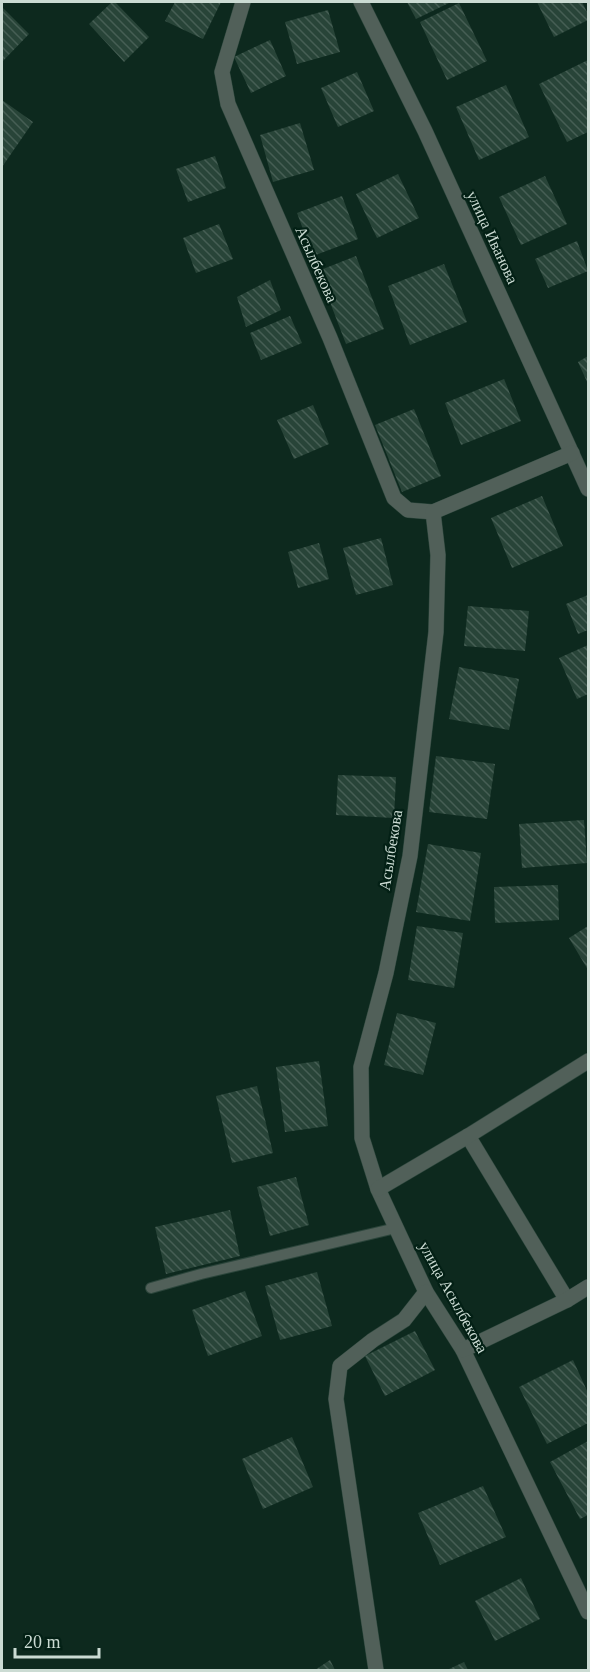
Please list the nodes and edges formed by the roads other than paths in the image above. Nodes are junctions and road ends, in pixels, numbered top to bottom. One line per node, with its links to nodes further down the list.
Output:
1 (243, 2): 5 (street, Асылбекова)
2 (361, 2): 3 (street, улица Иванова)
3 (572, 453): 4 (street, улица Иванова); 5 (street)
4 (588, 489)
5 (433, 512): 8 (street, Асылбекова)
6 (588, 1061): 7 (street)
7 (468, 1136): 8 (street); 13 (street)
8 (378, 1189): 9 (street, улица Асылбекова)
9 (396, 1228): 11 (lane); 12 (street, улица Асылбекова)
10 (588, 1287): 13 (street)
11 (151, 1288)
12 (426, 1292): 14 (street, улица Асылбекова); 16 (street)
13 (567, 1300): 14 (street)
14 (463, 1350): 15 (street, улица Асылбекова)
15 (588, 1612)
16 (376, 1671)

